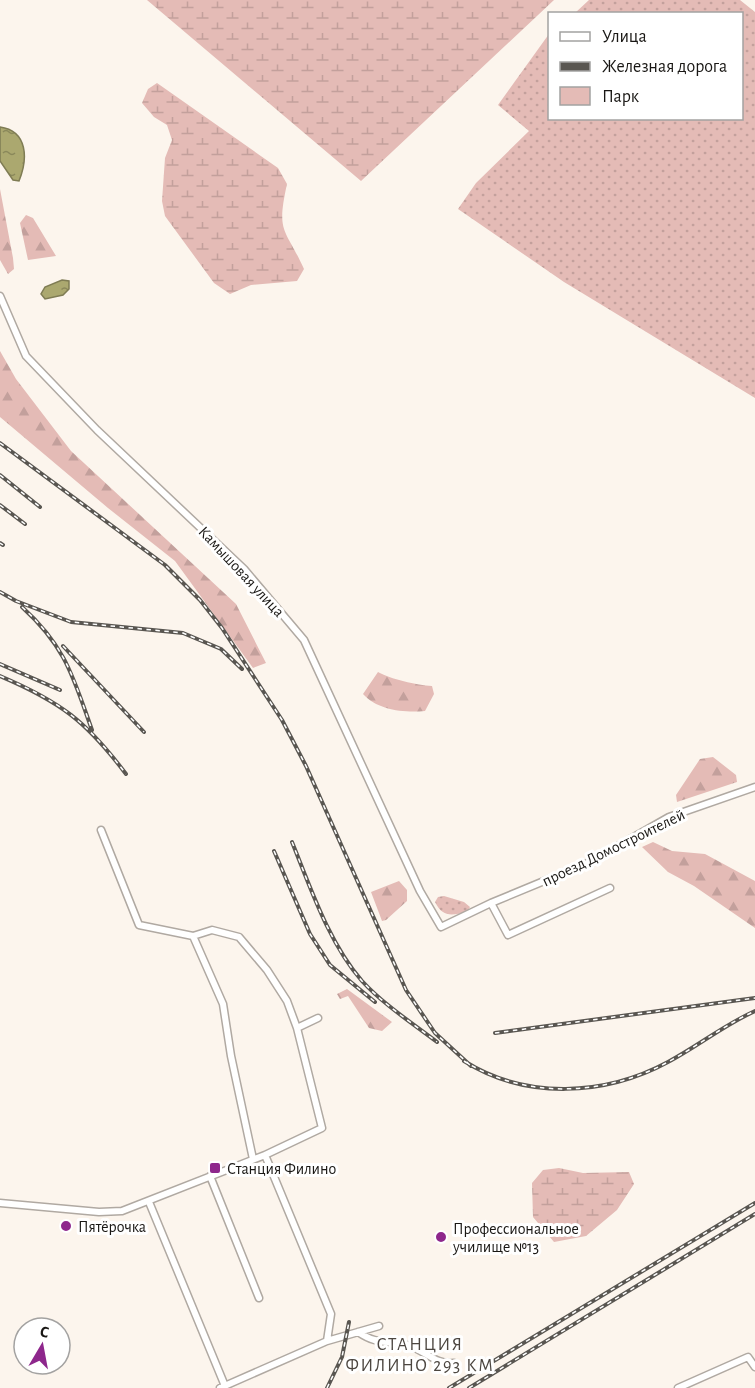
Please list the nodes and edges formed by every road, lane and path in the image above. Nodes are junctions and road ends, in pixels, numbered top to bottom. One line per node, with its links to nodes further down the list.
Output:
1 (0, 296): 6 (street, Камышовая улица)
2 (755, 787): 5 (street, проезд Домостроителей)
3 (100, 830): 7 (street)
4 (610, 888): 5 (street)
5 (491, 903): 6 (street, проезд Домостроителей)
6 (441, 927)
7 (194, 936): 9 (street); 11 (street)
8 (318, 1018): 9 (street)
9 (297, 1028): 10 (street)
10 (265, 1155): 11 (street); 18 (street)
11 (253, 1159): 12 (street)
12 (210, 1176): 13 (street); 15 (street)
13 (149, 1202): 14 (street); 21 (street)
14 (0, 1203)
15 (259, 1298)
16 (379, 1326): 17 (street)
17 (358, 1332): 18 (street); 19 (street)
18 (327, 1341): 21 (street)
19 (454, 1363)
20 (755, 1367): 22 (street)
21 (223, 1387)
22 (678, 1388)

